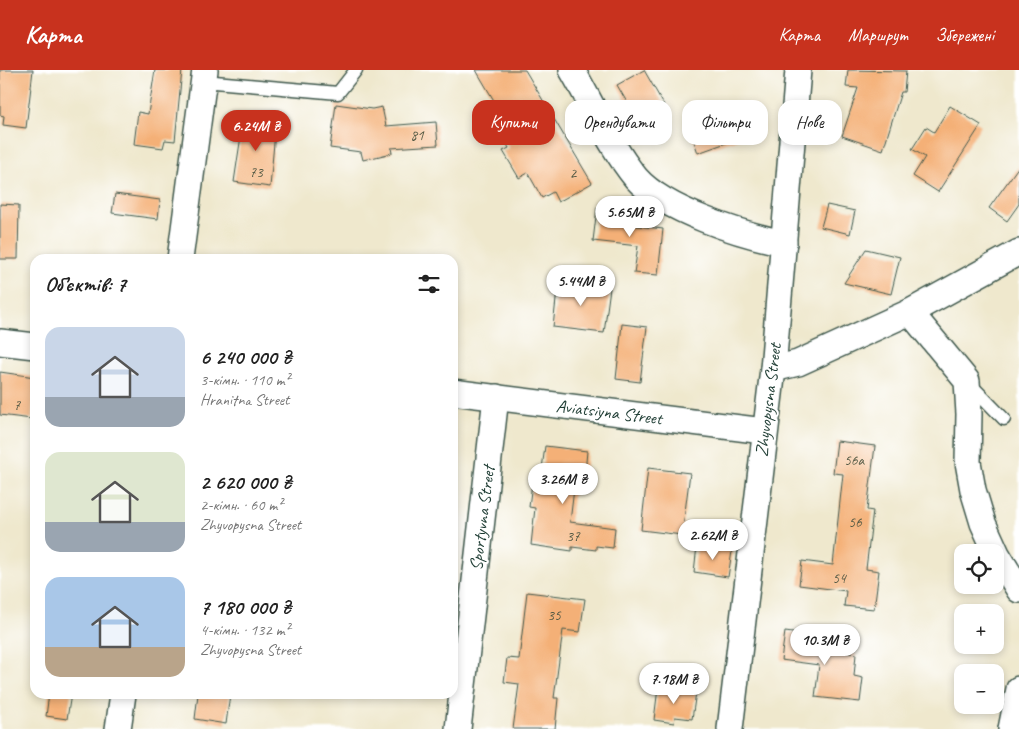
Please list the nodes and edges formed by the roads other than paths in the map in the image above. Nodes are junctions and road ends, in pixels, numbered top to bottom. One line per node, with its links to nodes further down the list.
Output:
1 (356, 70): 4 (lane)
2 (572, 70): 5 (street)
3 (798, 70): 5 (street, Zhyvopysna Street)
4 (204, 75): 7 (street)
5 (784, 243): 11 (street, Zhyvopysna Street)
6 (1019, 252): 8 (street)
7 (181, 254)
8 (910, 312): 11 (street); 12 (street)
9 (0, 342): 10 (street)
10 (30, 345)
11 (773, 369): 16 (street, Zhyvopysna Street)
12 (967, 382): 15 (lane); 17 (street)
13 (458, 393): 14 (street, Aviatsiyna Street)
14 (496, 397): 16 (street, Aviatsiyna Street); 21 (street, Sportyvna Street)
15 (1004, 419)
16 (764, 432): 22 (street, Zhyvopysna Street)
17 (1019, 590)
18 (1019, 689): 23 (street)
19 (122, 699): 20 (street)
20 (118, 729)
21 (458, 729)
22 (730, 729)
23 (1011, 729)

